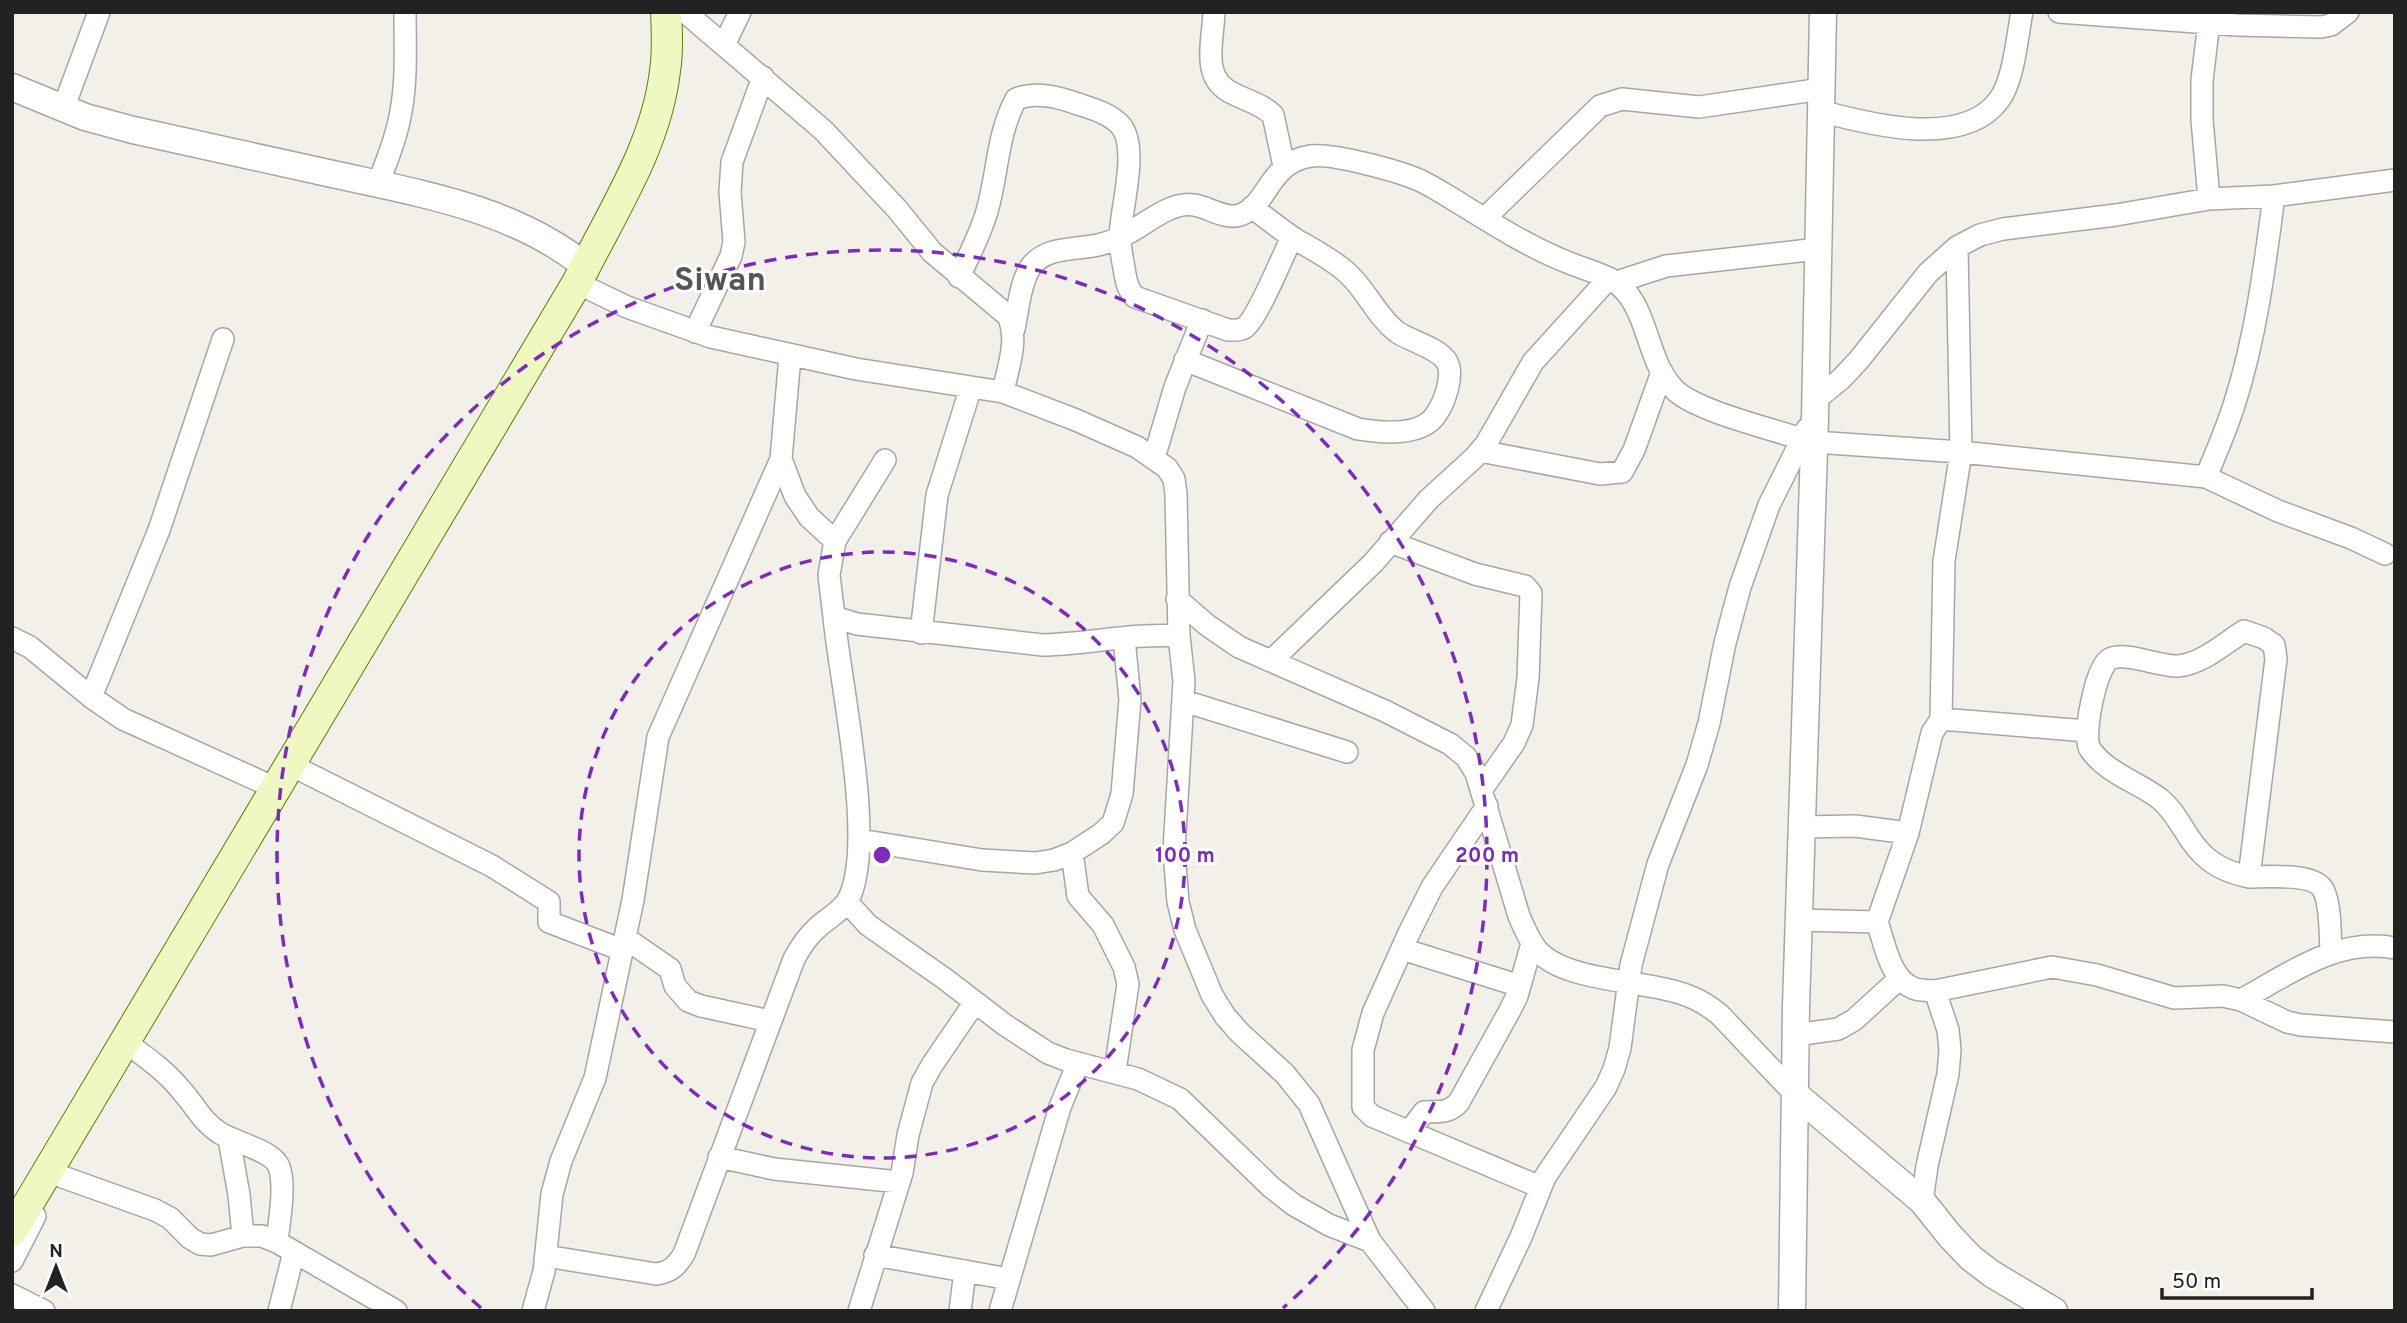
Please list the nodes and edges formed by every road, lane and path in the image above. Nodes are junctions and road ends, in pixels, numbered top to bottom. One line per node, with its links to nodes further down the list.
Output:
1 (99, 12): 16 (street)
2 (405, 12): 19 (street)
3 (666, 12): 28 (main road)
4 (685, 12): 12 (street)
5 (740, 12): 12 (street)
6 (1214, 12): 17 (street)
7 (1823, 12): 15 (street)
8 (2022, 12): 15 (street)
9 (2060, 12): 11 (street)
10 (2348, 12): 11 (street)
11 (2208, 23): 21 (street)
12 (724, 45): 13 (street)
13 (763, 78): 29 (street); 33 (street)
14 (12, 87): 16 (street)
15 (1821, 100): 23 (street); 27 (street)
16 (63, 109): 19 (street)
17 (1284, 166): 22 (street); 23 (street)
18 (2395, 180): 20 (street)
19 (378, 184): 28 (street)
20 (2274, 197): 21 (street); 46 (street)
21 (2208, 199): 26 (street)
22 (1252, 207): 24 (street); 25 (street)
23 (1485, 218): 30 (street)
24 (1292, 237): 31 (street); 36 (street)
25 (1120, 238): 29 (street); 31 (street); 32 (street)
26 (1957, 247): 40 (street); 42 (street)
27 (1818, 249): 30 (street); 40 (street)
28 (581, 274): 33 (street); 62 (main road)
29 (959, 276): 32 (street)
30 (1613, 280): 37 (street); 41 (street)
31 (1202, 320): 36 (street)
32 (1014, 329): 39 (street)
33 (695, 332): 35 (street)
34 (223, 339): 57 (street)
35 (790, 356): 38 (street); 44 (street)
36 (1185, 360): 43 (street)
37 (1662, 372): 40 (street); 41 (street)
38 (971, 387): 39 (street); 52 (street)
39 (1003, 391): 43 (street)
40 (1811, 424): 42 (street); 64 (street); 78 (street)
41 (1480, 451): 48 (street)
42 (1961, 452): 46 (street); 59 (street)
43 (1154, 458): 50 (street)
44 (781, 459): 47 (street); 73 (street)
45 (884, 460): 47 (street)
46 (2206, 477): 49 (street)
47 (835, 541): 51 (street)
48 (1390, 542): 56 (street); 63 (street)
49 (2385, 554)
50 (1177, 599): 53 (street); 56 (street)
51 (834, 618): 52 (street); 66 (street)
52 (921, 633): 55 (street)
53 (1179, 636): 55 (street); 58 (street)
54 (12, 638): 57 (street)
55 (1124, 638): 67 (street)
56 (1271, 661): 63 (street)
57 (91, 697): 62 (street)
58 (1184, 701): 61 (street); 99 (street)
59 (1941, 719): 60 (street); 65 (street)
60 (2087, 732): 68 (street); 68 (street)
61 (1347, 752)
62 (282, 776): 73 (street); 86 (main road)
63 (1485, 797): 72 (street); 75 (street)
64 (1802, 827): 65 (street); 70 (street)
65 (1908, 833): 71 (street)
66 (860, 840): 67 (street); 69 (street)
67 (1072, 853): 88 (street)
68 (2249, 877): 76 (street)
69 (847, 902): 82 (street); 83 (street)
70 (1799, 919): 71 (street); 85 (street)
71 (1877, 922): 77 (street)
72 (1532, 943): 78 (street); 79 (street)
73 (623, 944): 83 (street); 102 (street)
74 (2395, 948): 76 (street)
75 (1402, 949): 79 (street); 90 (street)
76 (2331, 952): 81 (street)
77 (1899, 979): 80 (street); 85 (street)
78 (1628, 982): 89 (street); 95 (street)
79 (1520, 986): 90 (street)
80 (1935, 990): 81 (street); 96 (street)
81 (2241, 1000): 84 (street)
82 (975, 1002): 87 (street); 94 (street)
83 (770, 1021): 92 (street)
84 (2395, 1032)
85 (1796, 1035): 89 (street)
86 (124, 1041): 91 (street); 93 (main road)
87 (1078, 1063): 88 (street); 105 (street)
88 (1115, 1071): 99 (street)
89 (1795, 1094): 96 (street); 116 (street)
90 (1409, 1132): 95 (street)
91 (229, 1139): 98 (street); 100 (street)
92 (719, 1157): 94 (street); 102 (street)
93 (46, 1171): 97 (main road); 98 (street); 103 (street)
94 (899, 1182): 101 (street)
95 (1540, 1187): 115 (street)
96 (1922, 1201): 117 (street)
97 (12, 1230)
98 (243, 1236): 100 (street)
99 (1370, 1241): 114 (street)
100 (286, 1247): 108 (street); 109 (street)
101 (875, 1255): 104 (street); 111 (street)
102 (546, 1256): 110 (street)
103 (12, 1261)
104 (965, 1272): 105 (street); 112 (street)
105 (1009, 1279): 113 (street)
106 (12, 1295): 107 (street)
107 (44, 1311)
108 (279, 1311)
109 (396, 1311)
110 (533, 1311)
111 (859, 1311)
112 (960, 1311)
113 (1000, 1311)
114 (1424, 1311)
115 (1486, 1311)
116 (1792, 1311)
117 (2053, 1311)

